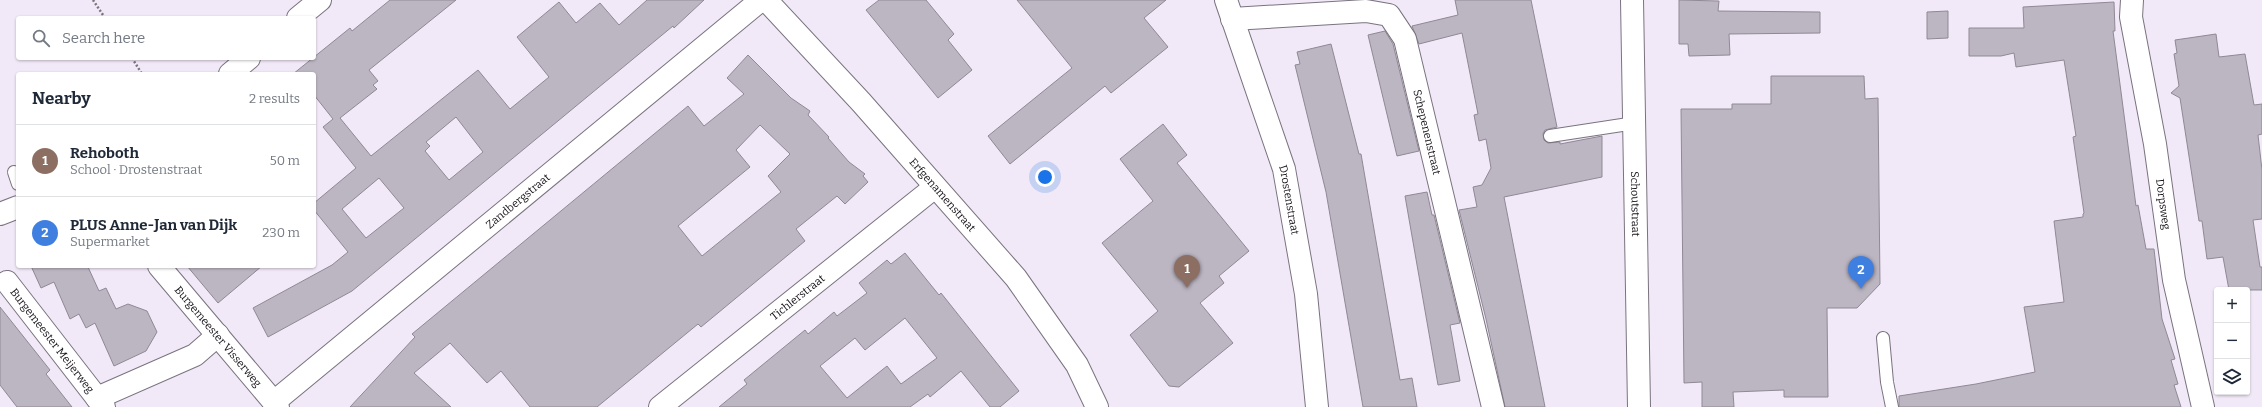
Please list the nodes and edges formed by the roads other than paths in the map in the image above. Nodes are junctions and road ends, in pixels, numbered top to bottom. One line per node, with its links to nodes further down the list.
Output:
1 (320, 0): 7 (street)
2 (761, 0): 22 (street, Zandbergstraat)
3 (766, 0): 14 (street, Erfgenamenstraat)
4 (1632, 0): 10 (street, Schoutstraat)
5 (2132, 0): 29 (street, Dorpsweg)
6 (1229, 10): 25 (street, Drostenstraat); 26 (street, Schepenenstraat)
7 (300, 16)
8 (247, 60): 9 (street)
9 (232, 72)
10 (1635, 123): 11 (lane); 27 (street, Schoutstraat)
11 (1550, 136)
12 (14, 172): 13 (lane)
13 (16, 178)
14 (935, 187): 23 (street, Tichlerstraat); 24 (street, Erfgenamenstraat)
15 (16, 208): 16 (street)
16 (0, 214)
17 (161, 268): 19 (street, Burgemeester Visserweg)
18 (7, 282): 21 (street, Burgemeester Meijerweg)
19 (218, 336): 21 (street, Burgemeester Meijerweg); 22 (street, Burgemeester Visserweg)
20 (1883, 338): 28 (lane)
21 (101, 403)
22 (276, 405)
23 (660, 407)
24 (1097, 407)
25 (1317, 407)
26 (1493, 407)
27 (1639, 407)
28 (1892, 407)
29 (2203, 407)

